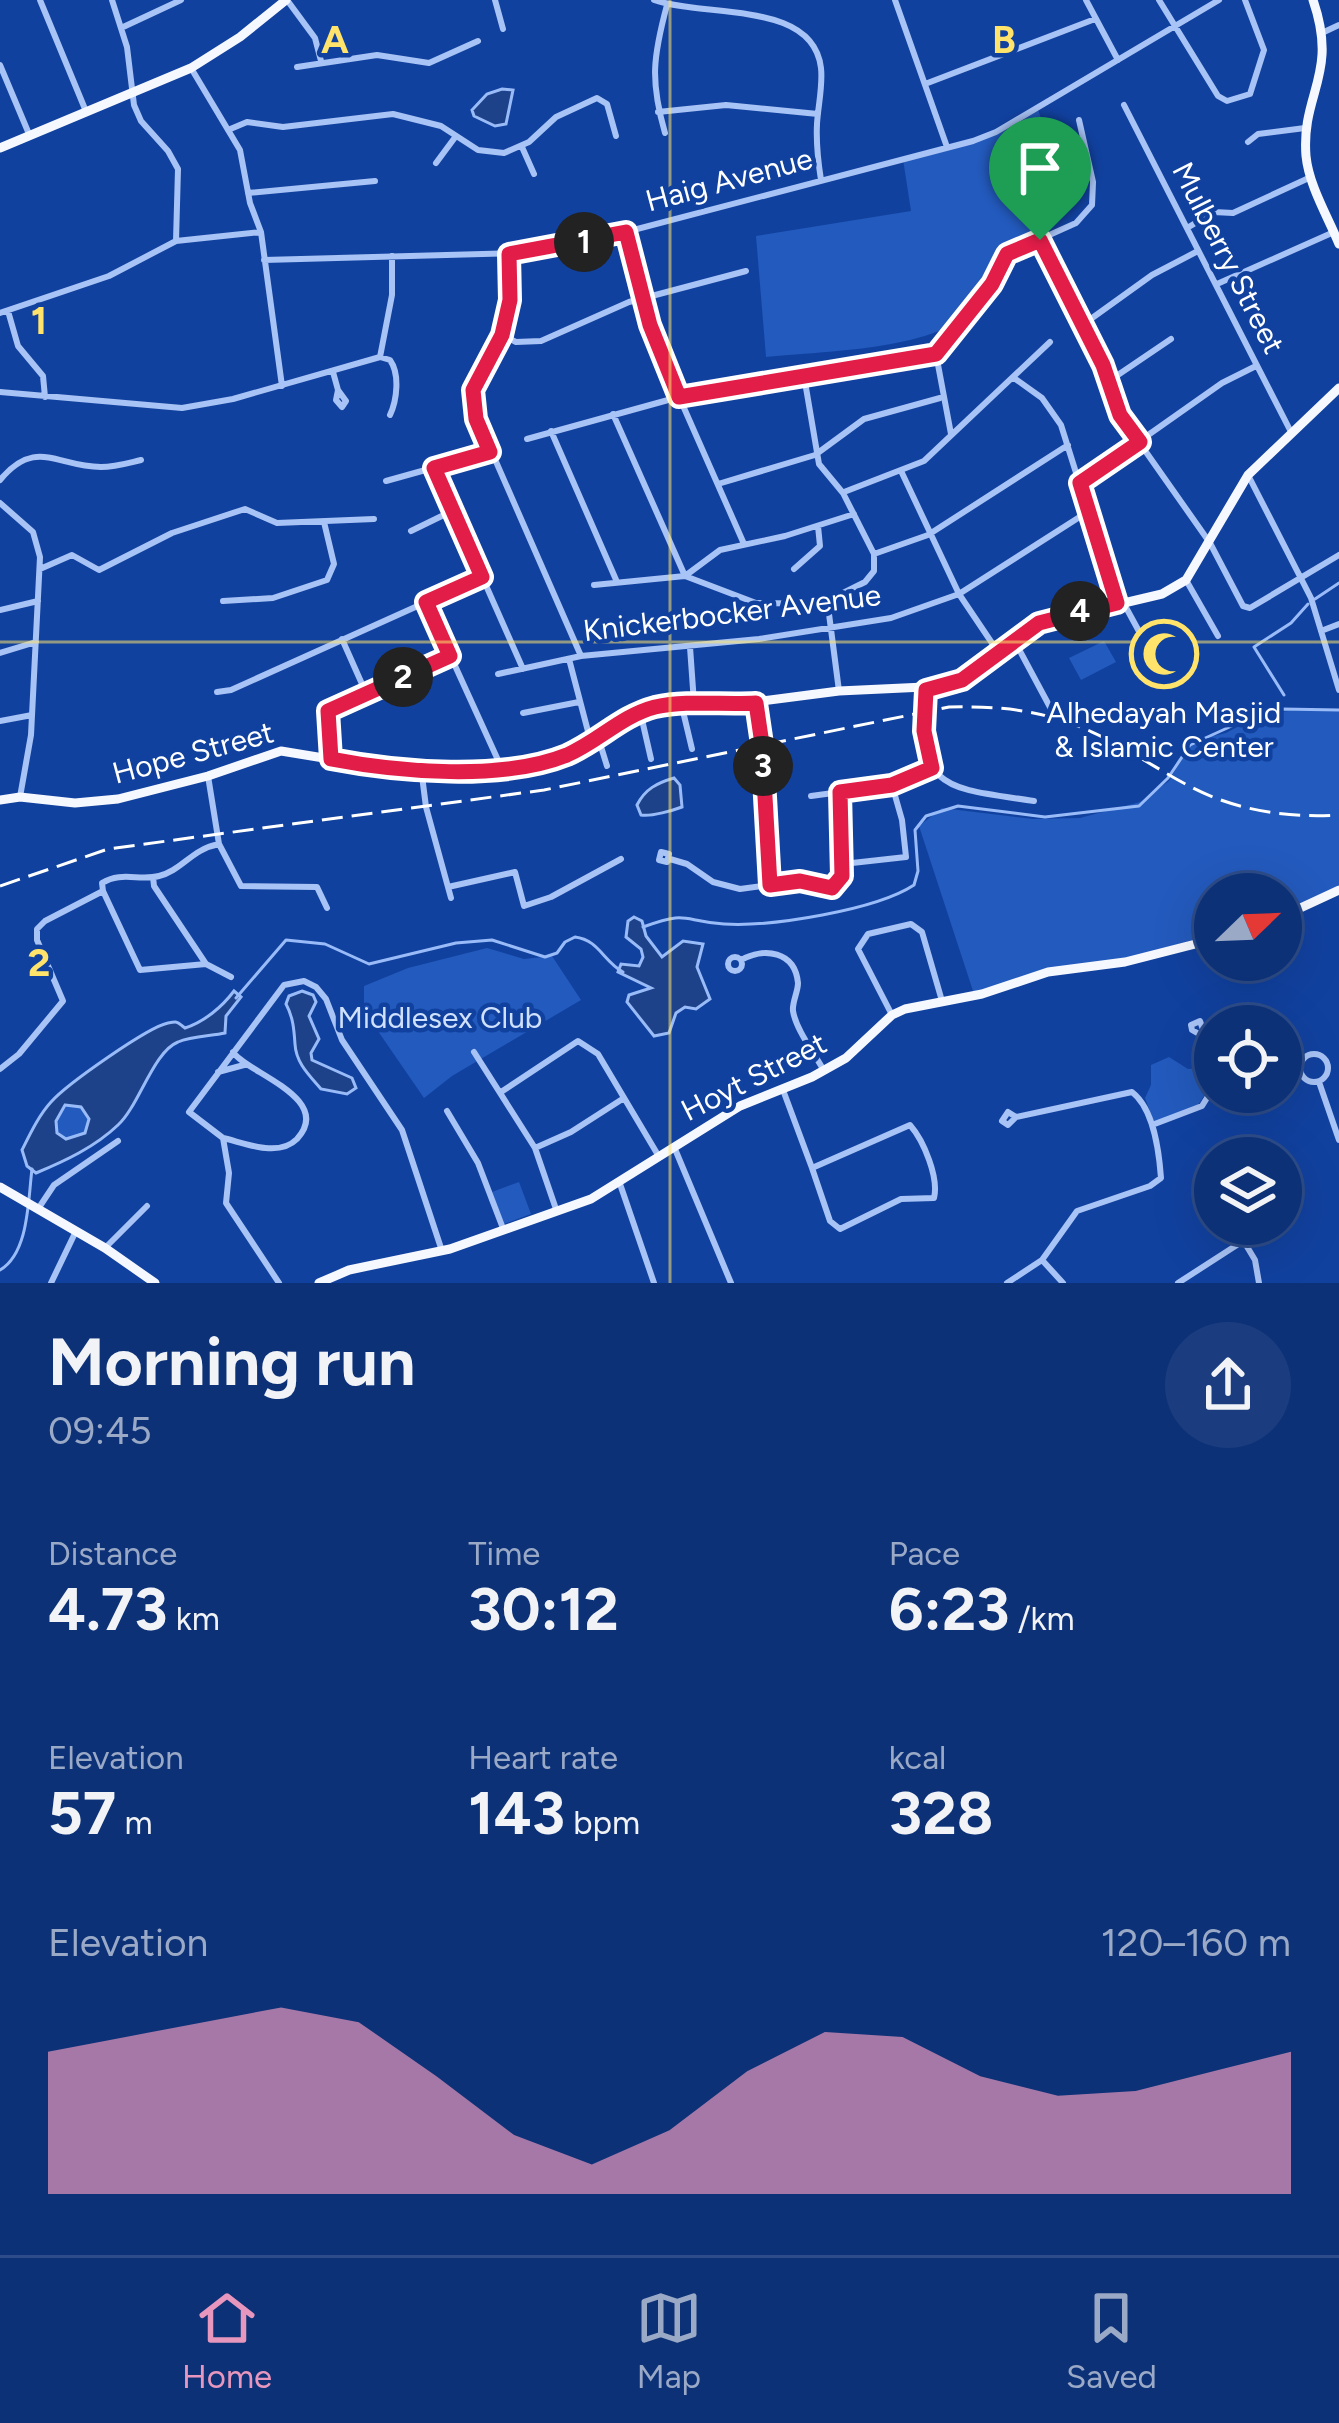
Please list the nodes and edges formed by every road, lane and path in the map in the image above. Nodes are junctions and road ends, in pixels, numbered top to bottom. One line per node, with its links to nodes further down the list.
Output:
1 (40, 0): 29 (street)
2 (112, 0): 17 (street)
3 (182, 0): 17 (street)
4 (286, 0): 22 (street); 25 (main road)
5 (495, 0): 18 (street)
6 (654, 0): 13 (street)
7 (895, 0): 26 (street)
8 (1086, 0): 14 (street)
9 (1159, 0): 15 (street)
10 (1219, 0): 15 (street, Haig Avenue)
11 (1245, 0): 15 (street)
12 (1313, 0): 19 (main road)
13 (667, 5): 30 (street); 31 (street)
14 (1095, 19): 21 (street); 26 (street)
15 (1174, 26): 21 (street, Haig Avenue)
16 (1339, 26): 19 (street)
17 (121, 28): 27 (street)
18 (503, 29)
19 (1324, 32): 33 (main road)
20 (478, 41): 22 (street)
21 (1118, 60): 41 (street, Haig Avenue)
22 (321, 61): 24 (street)
23 (0, 65): 36 (street)
24 (297, 67)
25 (190, 68): 27 (main road); 34 (street)
26 (925, 84): 41 (street)
27 (130, 91): 29 (main road); 54 (street)
28 (1124, 105): 50 (street, Mulberry Street)
29 (86, 109): 36 (main road)
30 (658, 112): 31 (street); 35 (street)
31 (818, 114): 46 (street)
32 (1078, 120): 53 (street)
33 (1309, 128): 39 (street); 45 (main road)
34 (229, 130): 37 (street); 48 (street)
35 (665, 133)
36 (29, 134): 42 (main road)
37 (457, 136): 40 (street); 43 (street)
38 (616, 136): 40 (street)
39 (1248, 142)
40 (522, 147): 44 (street)
41 (947, 147): 46 (street, Haig Avenue)
42 (0, 148)
43 (436, 163)
44 (534, 174)
45 (1311, 177): 49 (main road); 50 (street)
46 (821, 180): 52 (street, Haig Avenue)
47 (375, 182): 48 (street)
48 (248, 193): 51 (street)
49 (1334, 224): 55 (main road); 61 (street)
50 (1187, 228): 56 (street, Mulberry Street)
51 (261, 232): 54 (street); 59 (street)
52 (626, 232): 57 (street, Haig Avenue); 62 (street)
53 (1040, 240): 64 (street); 68 (street)
54 (176, 241): 63 (street)
55 (1339, 244)
56 (1198, 251): 61 (street, Mulberry Street); 64 (street)
57 (509, 254): 58 (street, Haig Avenue); 65 (street)
58 (392, 256): 59 (street, Haig Avenue); 69 (street)
59 (264, 260): 75 (street)
60 (746, 271): 62 (street)
61 (1216, 284): 70 (street, Mulberry Street)
62 (643, 297): 65 (street); 80 (street)
63 (4, 312): 79 (street)
64 (1081, 326): 74 (street)
65 (502, 335): 90 (street)
66 (1172, 339): 74 (street)
67 (1050, 342): 73 (street)
68 (936, 354): 72 (street); 81 (street)
69 (380, 357): 71 (street); 83 (street)
70 (1256, 366): 85 (street, Mulberry Street); 88 (street)
71 (333, 372): 75 (street); 77 (street)
72 (804, 376): 80 (street); 91 (street)
73 (1013, 377): 86 (street); 89 (street)
74 (1109, 381): 88 (street)
75 (282, 386): 79 (street)
76 (1339, 388): 85 (main road)
77 (338, 390)
78 (0, 392): 79 (street)
79 (45, 397)
80 (679, 397): 82 (street); 99 (street)
81 (941, 397): 86 (street); 91 (street)
82 (613, 414): 84 (street); 116 (street)
83 (390, 415)
84 (550, 431): 87 (street); 120 (street)
85 (1291, 432): 95 (main road)
86 (952, 434): 94 (street)
87 (527, 439)
88 (1140, 442): 98 (street); 110 (street)
89 (1069, 445): 98 (street); 109 (street)
90 (490, 452): 93 (street); 140 (street)
91 (815, 455): 99 (street); 100 (street)
92 (141, 460): 96 (street)
93 (434, 468): 97 (street); 102 (street)
94 (902, 473): 100 (street); 109 (street)
95 (1248, 475): 110 (main road); 118 (street)
96 (0, 480)
97 (386, 481)
98 (1080, 483): 103 (street)
99 (718, 484): 111 (street)
100 (844, 493): 104 (street)
101 (2, 508): 114 (street)
102 (452, 511): 108 (street); 117 (street)
103 (1089, 511): 122 (street, Knickerbocker Avenue); 126 (street)
104 (854, 513): 107 (street); 112 (street)
105 (374, 519): 106 (street)
106 (324, 522): 114 (street); 124 (street)
107 (818, 526): 111 (street); 115 (street)
108 (411, 531)
109 (928, 535): 112 (street); 122 (street)
110 (1210, 543): 118 (street); 119 (main road)
111 (744, 544): 116 (street)
112 (874, 554): 127 (street)
113 (1339, 555): 118 (street)
114 (40, 569): 123 (street)
115 (794, 569)
116 (685, 576): 120 (street); 127 (street)
117 (482, 577): 125 (street); 142 (street)
118 (1302, 577): 131 (street)
119 (1186, 580): 126 (main road, Hope Street); 132 (street)
120 (617, 582): 121 (street)
121 (594, 585)
122 (959, 594): 130 (street, Knickerbocker Avenue); 137 (street)
123 (38, 601): 128 (street); 135 (street)
124 (224, 601)
125 (426, 602): 133 (street); 139 (street)
126 (1120, 603): 134 (main road, Hope Street); 143 (street)
127 (821, 604): 130 (street)
128 (0, 610)
129 (1339, 624): 131 (street)
130 (831, 628): 136 (street, Knickerbocker Avenue); 147 (street)
131 (1322, 631): 146 (street)
132 (1218, 636)
133 (342, 639): 148 (street); 149 (street)
134 (1014, 640): 137 (main road, Hope Street); 154 (street)
135 (36, 642): 138 (street); 157 (street)
136 (689, 646): 140 (street, Knickerbocker Avenue); 152 (street)
137 (998, 652): 145 (main road, Hope Street)
138 (0, 653)
139 (450, 656): 149 (street); 166 (street)
140 (581, 656): 141 (street, Knickerbocker Avenue)
141 (569, 658): 142 (street, Knickerbocker Avenue); 150 (street)
142 (523, 669): 144 (street, Knickerbocker Avenue)
143 (1160, 670)
144 (498, 674)
145 (926, 690): 147 (main road, Hope Street); 165 (street)
146 (1339, 690)
147 (839, 691): 153 (main road, Hope Street)
148 (217, 692)
149 (367, 693): 162 (street)
150 (579, 702): 156 (street); 159 (street)
151 (681, 703): 152 (main road, Hope Street); 155 (main road, Hope Street); 160 (street)
152 (694, 703): 153 (main road, Hope Street)
153 (756, 703): 179 (street)
154 (1052, 709)
155 (640, 711): 159 (main road, Hope Street); 161 (street)
156 (523, 712)
157 (32, 715): 158 (street); 171 (street)
158 (0, 721)
159 (595, 740): 163 (street); 166 (main road, Hope Street)
160 (692, 749)
161 (651, 758)
162 (331, 759): 164 (main road, Hope Street); 167 (main road, Hope Street)
163 (608, 766)
164 (421, 768): 166 (main road, Hope Street); 180 (street)
165 (932, 768): 168 (street); 173 (street)
166 (503, 771)
167 (208, 776): 171 (main road, Hope Street); 174 (street)
168 (892, 785): 169 (street); 177 (street)
169 (840, 792): 170 (street); 177 (street)
170 (811, 796)
171 (20, 797): 172 (main road, Hope Street)
172 (0, 800)
173 (1034, 801)
174 (219, 844): 178 (street); 185 (street)
175 (670, 859): 179 (street)
176 (621, 860): 180 (street)
177 (843, 864): 179 (street)
178 (153, 877): 182 (street); 188 (street)
179 (770, 885)
180 (448, 887): 183 (street)
181 (1339, 890): 184 (main road)
182 (103, 891): 188 (street); 195 (street)
183 (451, 898)
184 (1302, 907)
185 (327, 908)
186 (1194, 944): 190 (main road, Hoyt Street)
187 (741, 960): 196 (street)
188 (206, 964): 189 (street)
189 (231, 977)
190 (942, 1000): 191 (main road, Hoyt Street); 191 (street)
191 (892, 1015): 196 (main road, Hoyt Street)
192 (232, 1052): 194 (street); 197 (street); 221 (street)
193 (474, 1052): 200 (street)
194 (244, 1065): 197 (street); 206 (street)
195 (0, 1069)
196 (824, 1071): 199 (main road, Hoyt Street)
197 (218, 1072): 206 (street)
198 (1319, 1082): 198 (street); 207 (street)
199 (783, 1090): 209 (main road, Hoyt Street); 212 (street)
200 (502, 1092): 201 (street); 210 (street)
201 (624, 1097): 210 (street); 211 (street)
202 (1194, 1109): 205 (street)
203 (447, 1111): 219 (street)
204 (1016, 1117): 205 (street)
205 (1152, 1125): 222 (street)
206 (223, 1138): 225 (street)
207 (1339, 1140)
208 (118, 1141): 216 (street)
209 (674, 1145): 211 (main road, Hoyt Street); 228 (street)
210 (535, 1148): 217 (street)
211 (658, 1155): 213 (main road, Hoyt Street)
212 (812, 1168): 212 (street)
213 (619, 1181): 217 (main road, Hoyt Street); 227 (street)
214 (0, 1187): 216 (main road)
215 (147, 1206): 220 (street)
216 (36, 1208): 218 (main road)
217 (557, 1213): 219 (main road, Hoyt Street)
218 (76, 1231): 220 (main road); 224 (street)
219 (504, 1231): 221 (main road, Hoyt Street)
220 (105, 1248): 223 (main road)
221 (442, 1251): 226 (main road, Hoyt Street)
222 (1042, 1261): 229 (street); 230 (street)
223 (152, 1282)
224 (51, 1283)
225 (279, 1283)
226 (319, 1283)
227 (654, 1283)
228 (731, 1283)
229 (1007, 1283)
230 (1064, 1283)
231 (1178, 1283): 232 (street)
232 (1259, 1283)

